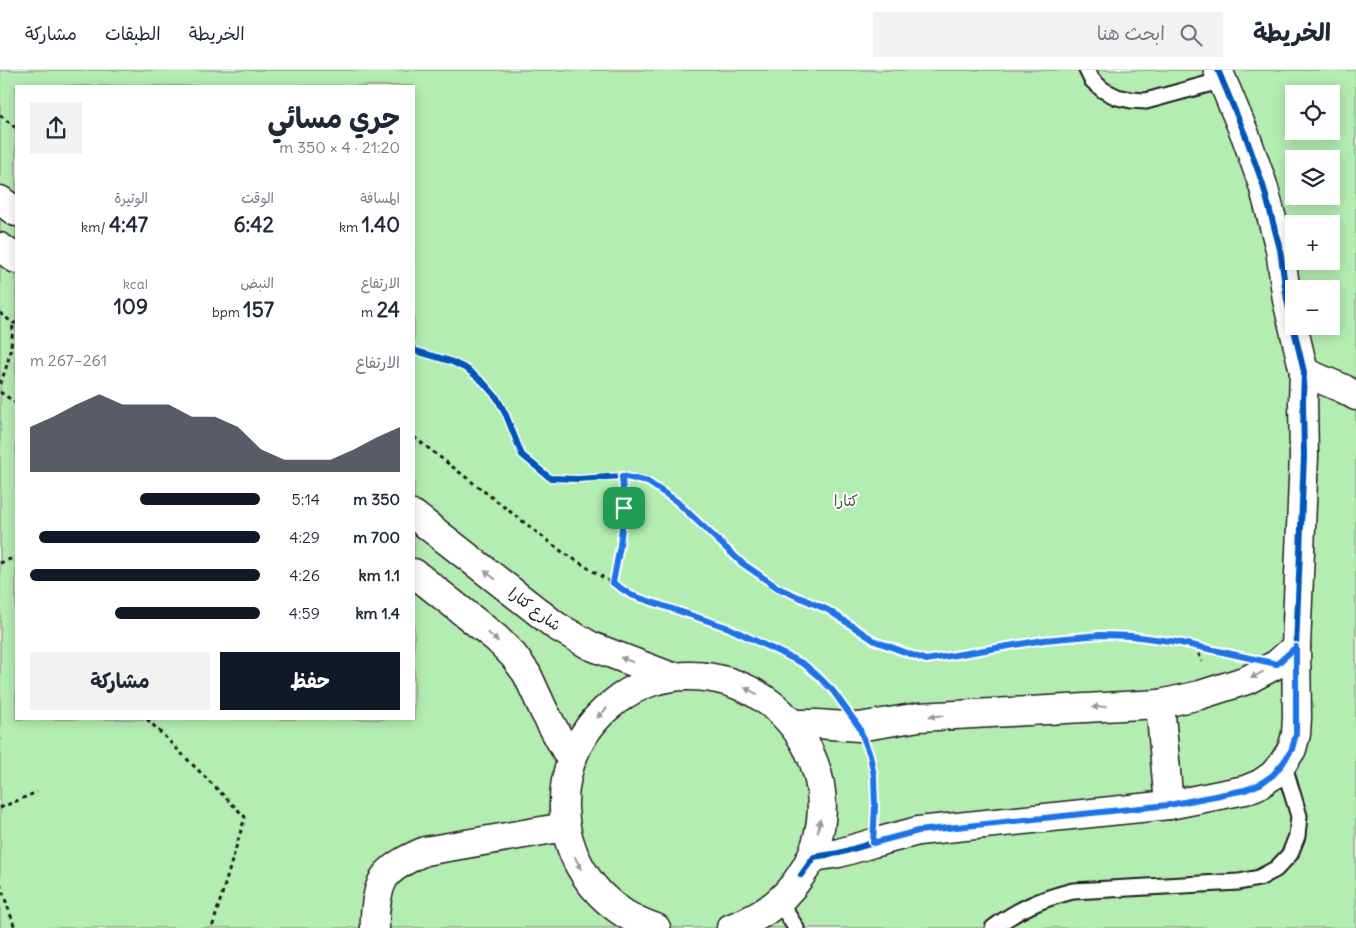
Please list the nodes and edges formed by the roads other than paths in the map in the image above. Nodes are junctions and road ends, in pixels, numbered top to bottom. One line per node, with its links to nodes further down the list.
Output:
1 (1087, 70): 2 (lane)
2 (1220, 75): 7 (street)
3 (0, 200): 4 (street)
4 (15, 211)
5 (0, 247): 6 (street)
6 (15, 258)
7 (1304, 372): 8 (street); 11 (street)
8 (1356, 396)
9 (415, 516): 12 (street, شارع كتارا, one-way to 9)
10 (415, 574): 15 (street, one-way to 15)
11 (1296, 647): 13 (street, one-way to 13); 16 (street)
12 (672, 677): 14 (street, one-way to 12); 15 (street, one-way to 15)
13 (1160, 704): 14 (street, one-way to 14); 17 (street)
14 (793, 724): 19 (street, one-way to 14)
15 (571, 760): 18 (street)
16 (1283, 763): 17 (street); 25 (lane)
17 (1169, 805): 19 (street)
18 (565, 827): 21 (street); 22 (street, one-way to 22)
19 (801, 875): 20 (street)
20 (779, 901): 23 (street); 24 (lane)
21 (375, 928)
22 (656, 928)
23 (731, 928)
24 (796, 928)
25 (993, 928)

